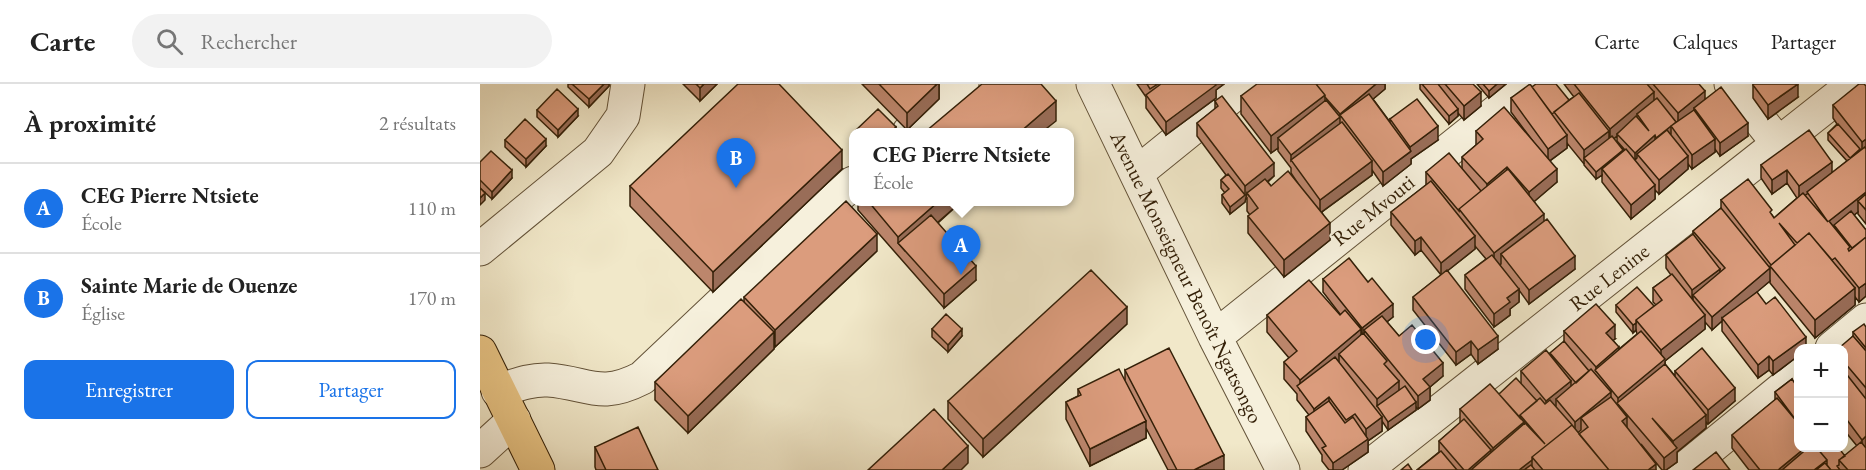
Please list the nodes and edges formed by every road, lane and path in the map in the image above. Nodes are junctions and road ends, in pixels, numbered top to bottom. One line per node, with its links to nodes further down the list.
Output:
1 (628, 84): 12 (street)
2 (962, 84): 8 (street)
3 (1093, 84): 10 (street, Avenue Monseigneur Benoît Ngatsongo)
4 (1247, 84): 10 (street)
5 (1531, 84): 14 (street, Rue Mvouti)
6 (1731, 84): 9 (street)
7 (1854, 84): 9 (street, Rue Lenine)
8 (913, 128)
9 (1778, 143): 23 (street, Rue Lenine)
10 (1137, 173): 14 (street, Avenue Monseigneur Benoît Ngatsongo)
11 (849, 187): 18 (street)
12 (480, 249)
13 (1866, 320): 15 (street)
14 (1215, 337): 22 (street, Avenue Monseigneur Benoît Ngatsongo)
15 (1837, 344)
16 (480, 352): 18 (main road)
17 (1794, 379): 24 (street)
18 (498, 391): 19 (main road)
19 (514, 420): 20 (street); 21 (main road)
20 (480, 451)
21 (538, 470)
22 (1283, 470)
23 (1365, 470)
24 (1683, 470)

